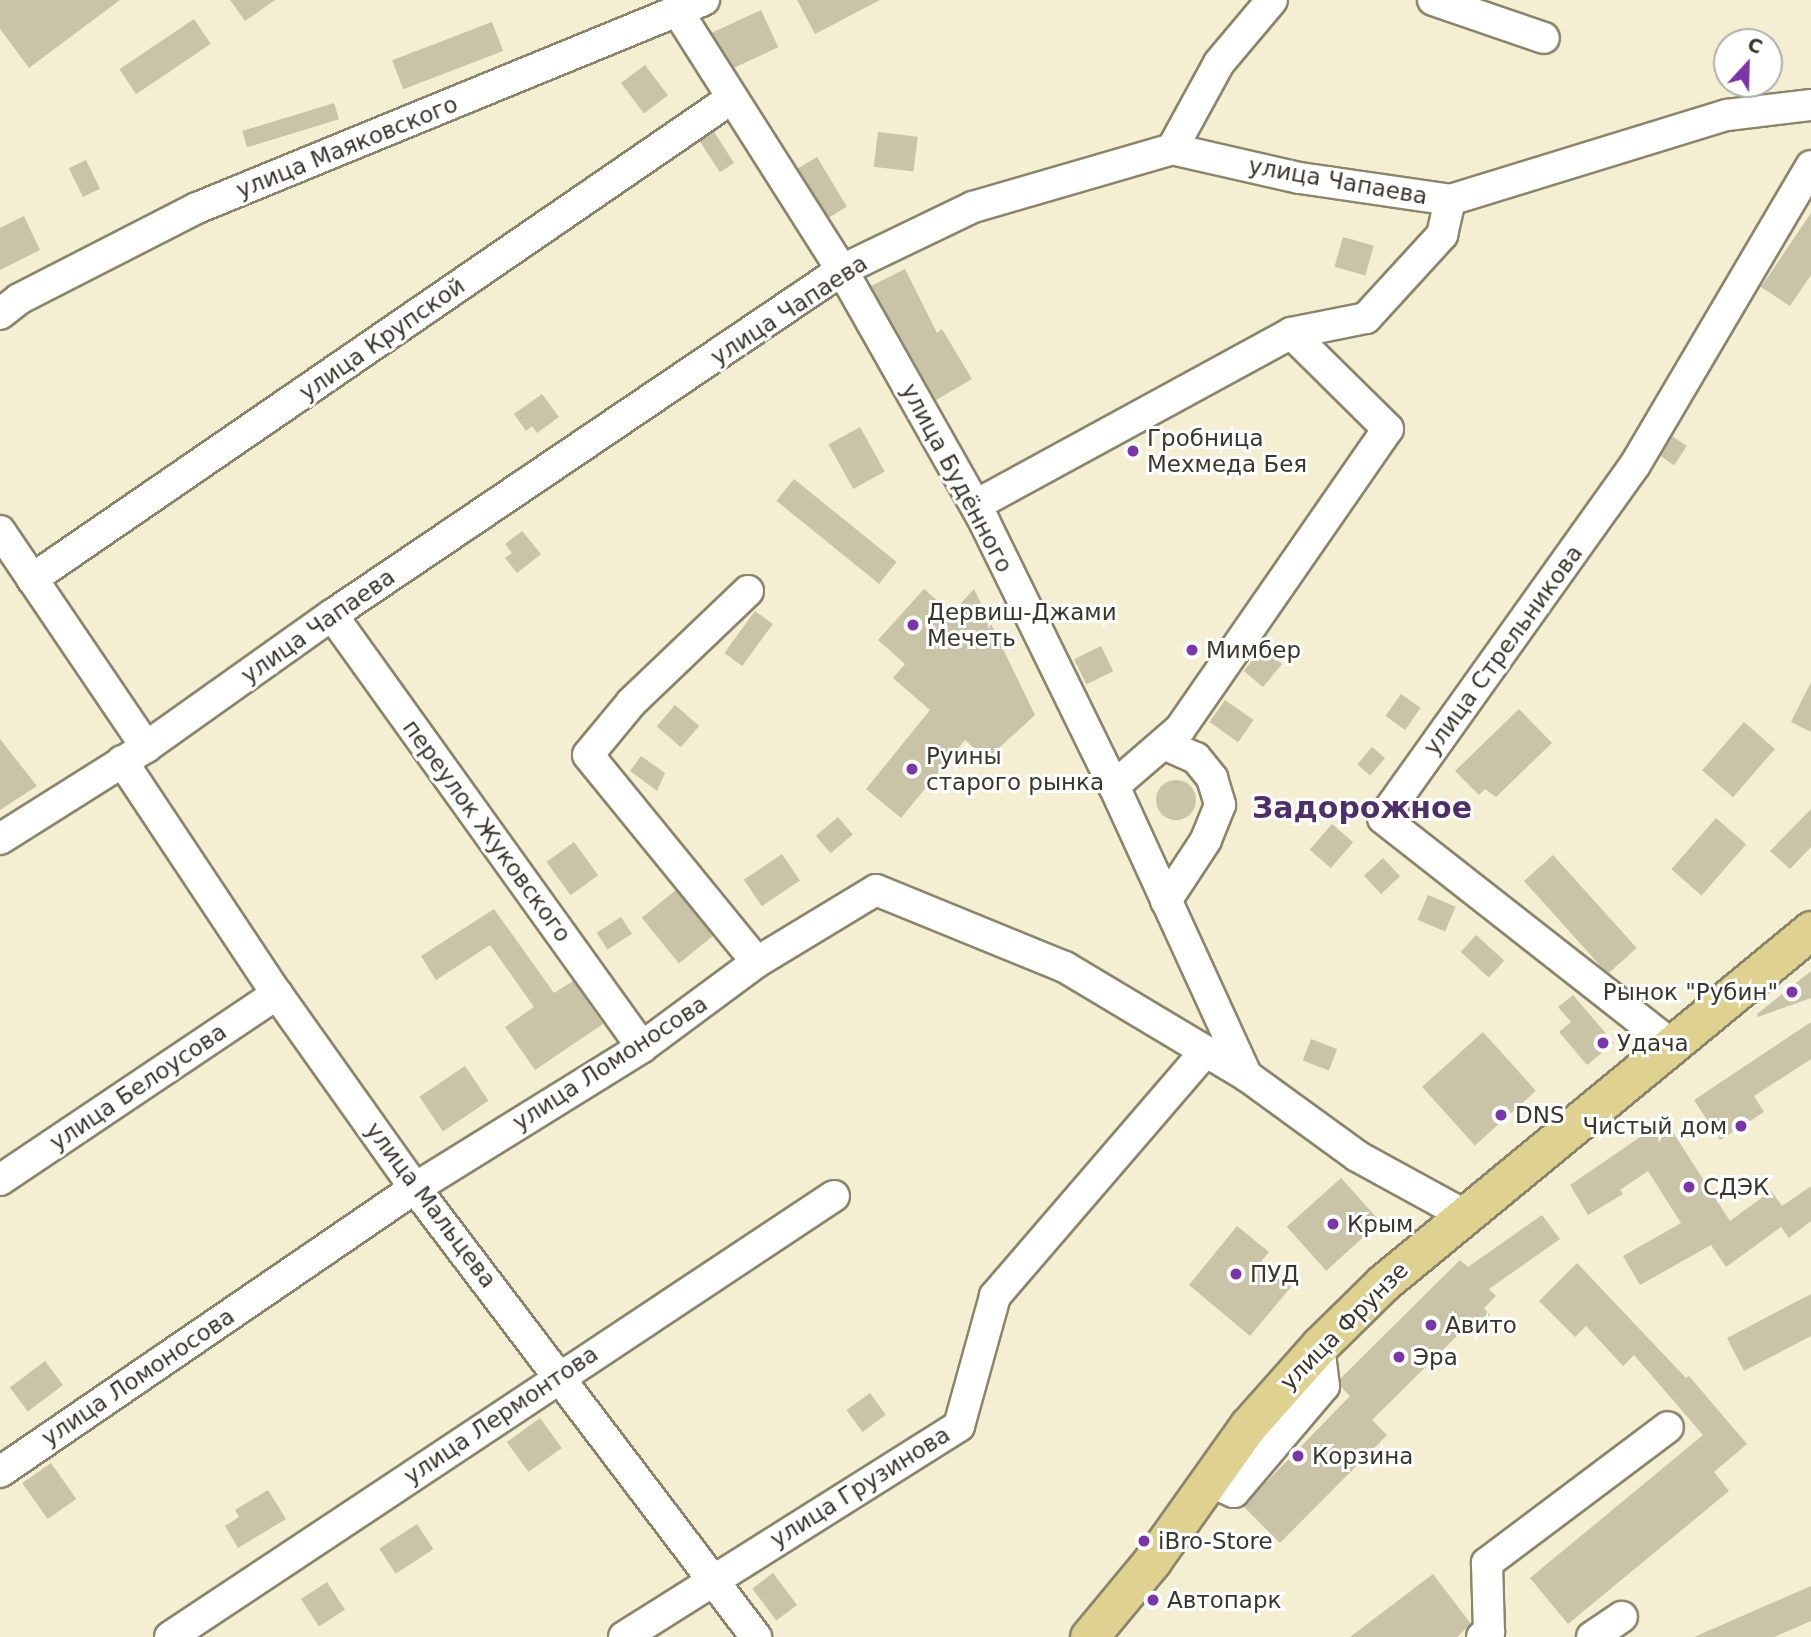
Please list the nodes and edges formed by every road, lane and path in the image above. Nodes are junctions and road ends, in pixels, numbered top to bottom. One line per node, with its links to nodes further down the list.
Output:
1 (1272, 0): 7 (street)
2 (1433, 0): 4 (street)
3 (691, 6): 5 (street, улица Будённого); 11 (street, улица Маяковского)
4 (1544, 38)
5 (732, 98): 10 (street, улица Будённого); 15 (street, улица Крупской)
6 (1811, 105): 9 (street, улица Чапаева)
7 (1172, 149): 9 (street, улица Чапаева); 10 (street, улица Чапаева)
8 (1811, 166): 26 (street, улица Стрельникова)
9 (1450, 200): 12 (street)
10 (842, 270): 13 (street, улица Будённого); 17 (street, улица Чапаева)
11 (0, 314)
12 (1291, 333): 13 (street); 18 (street)
13 (976, 505): 20 (street, улица Будённого)
14 (0, 531): 15 (street, улица Мальцева)
15 (32, 579): 19 (street, улица Мальцева)
16 (748, 591): 24 (street)
17 (332, 615): 19 (street, улица Чапаева); 27 (street, переулок Жуковского)
18 (1164, 744): 20 (street); 22 (street)
19 (134, 754): 21 (street, улица Чапаева); 25 (street, улица Мальцева)
20 (1114, 786): 22 (street, улица Будённого)
21 (0, 839)
22 (1166, 901): 29 (street, улица Будённого)
23 (1811, 930): 26 (main road, улица Фрунзе)
24 (758, 962): 27 (street, улица Ломоносова); 28 (street, улица Ломоносова)
25 (277, 994): 30 (street, улица Белоусова); 31 (street, улица Мальцева)
26 (1672, 1045): 33 (main road, улица Фрунзе)
27 (642, 1047): 31 (street, улица Ломоносова)
28 (1206, 1051): 29 (street, улица Ломоносова); 38 (street, улица Грузинова)
29 (1247, 1076): 33 (street, улица Будённого)
30 (0, 1180)
31 (415, 1188): 34 (street, улица Мальцева); 36 (street, улица Ломоносова)
32 (834, 1196): 34 (street, улица Лермонтова)
33 (1463, 1214): 37 (main road, улица Фрунзе)
34 (560, 1375): 38 (street, улица Мальцева); 40 (street, улица Лермонтова)
35 (1668, 1427): 45 (street)
36 (0, 1472)
37 (1153, 1561): 43 (main road, улица Фрунзе); 44 (main road)
38 (713, 1579): 41 (street, улица Грузинова); 42 (street, улица Мальцева)
39 (1622, 1616): 46 (street)
40 (170, 1637)
41 (624, 1637)
42 (757, 1637)
43 (1089, 1637)
44 (1113, 1637)
45 (1482, 1637)
46 (1592, 1637)

